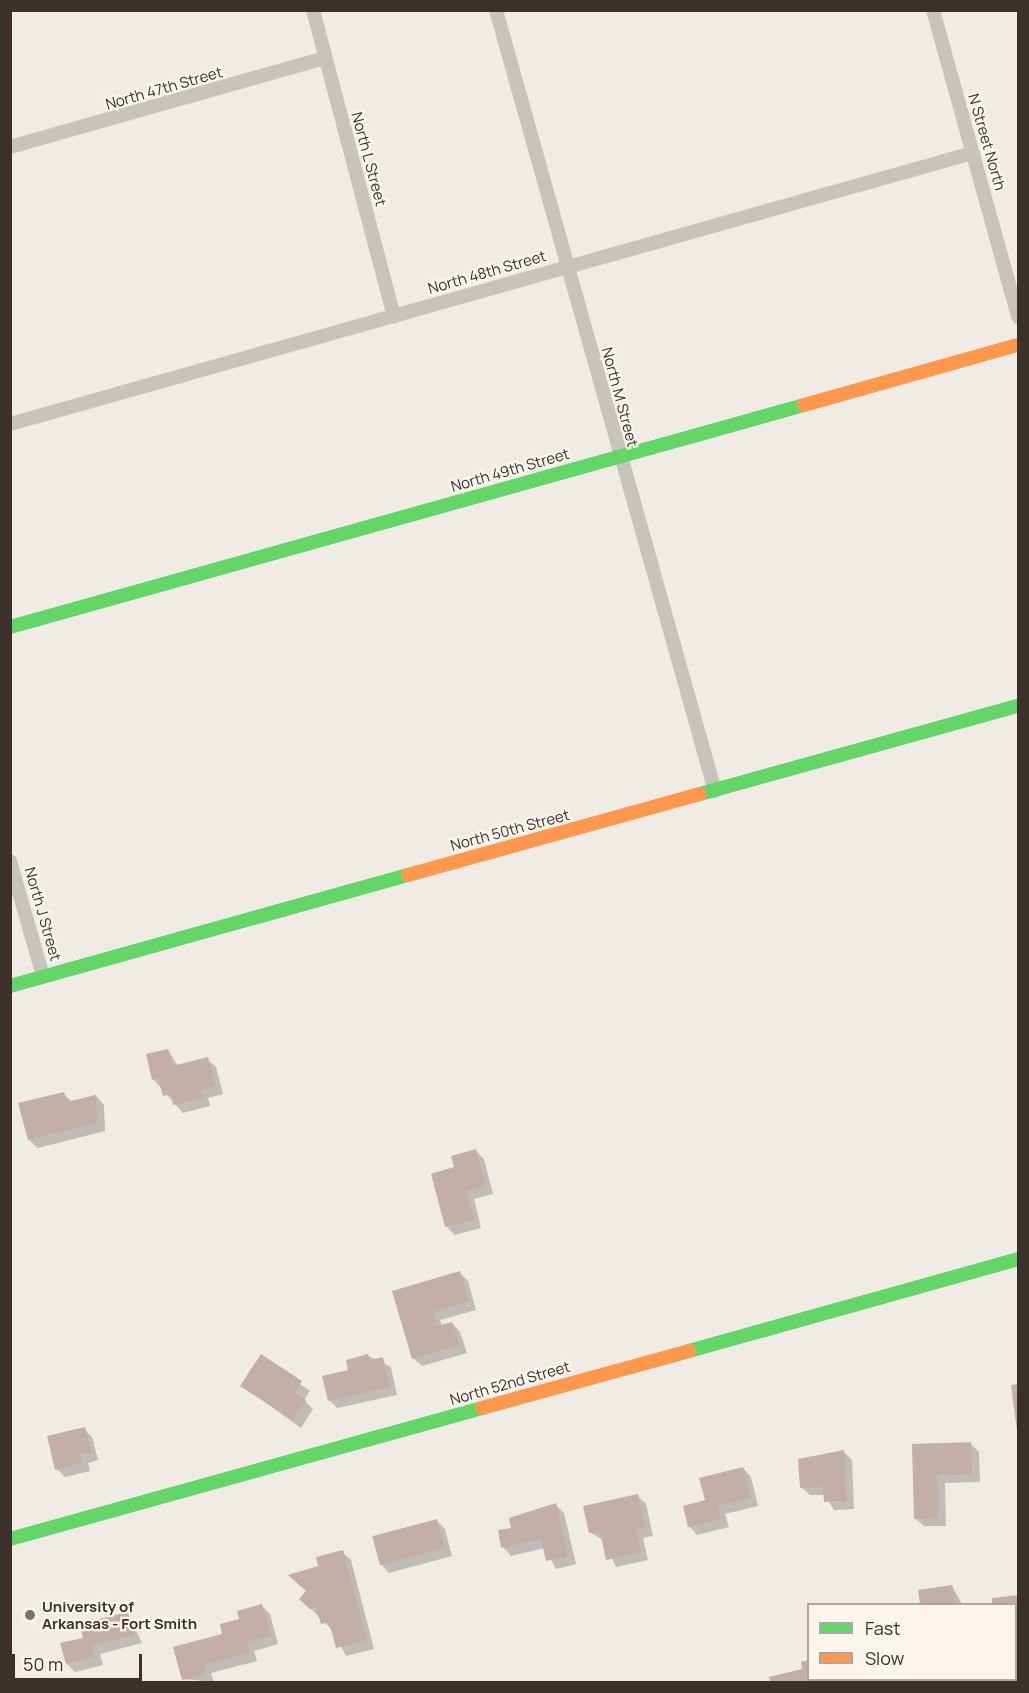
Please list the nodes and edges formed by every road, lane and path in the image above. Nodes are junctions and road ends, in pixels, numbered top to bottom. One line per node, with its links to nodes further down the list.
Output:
1 (313, 10): 4 (street, North L Street)
2 (496, 10): 7 (street, North M Street)
3 (933, 10): 6 (street, N Street North)
4 (325, 58): 5 (street, North 47th Street); 8 (street, North L Street)
5 (10, 147)
6 (972, 153): 7 (street, North 48th Street); 9 (street, N Street North)
7 (567, 267): 8 (street, North 48th Street); 12 (street, North M Street)
8 (394, 316): 11 (street, North 48th Street)
9 (1018, 317)
10 (1018, 345): 12 (street, North 49th Street)
11 (10, 424)
12 (620, 456): 13 (street, North 49th Street); 15 (street, North M Street)
13 (10, 627)
14 (1018, 706): 15 (street, North 50th Street)
15 (715, 791): 17 (street, North 50th Street)
16 (10, 861): 17 (street, North J Street)
17 (43, 976): 18 (street, North 50th Street)
18 (10, 986)
19 (1018, 1259): 20 (street, North 52nd Street)
20 (10, 1539)

